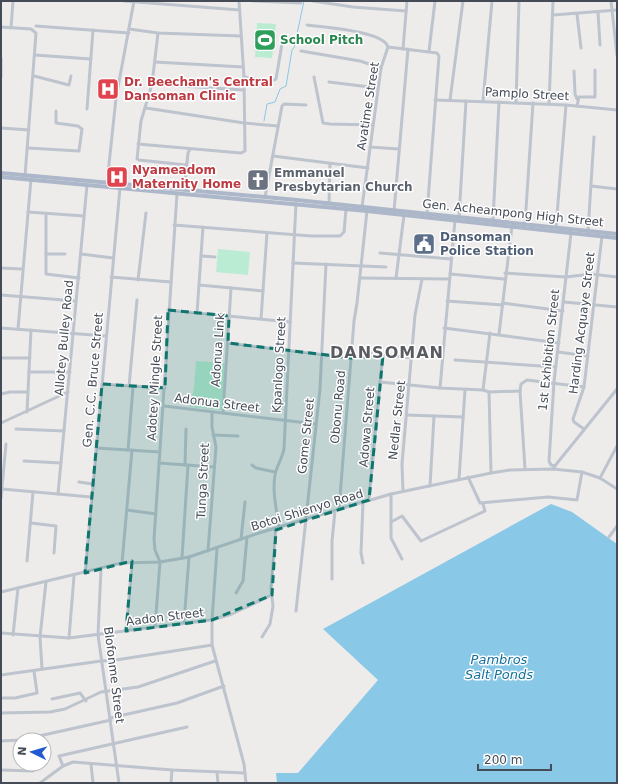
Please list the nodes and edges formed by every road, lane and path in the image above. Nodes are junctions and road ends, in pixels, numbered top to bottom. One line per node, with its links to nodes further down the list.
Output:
1 (13, 1): 25 (street)
2 (124, 1): 3 (street)
3 (134, 1): 15 (street); 27 (street)
4 (239, 1): 15 (street)
5 (253, 1): 14 (street)
6 (313, 1): 18 (street)
7 (407, 1): 18 (street)
8 (435, 1): 37 (street)
9 (462, 1): 58 (street)
10 (492, 1): 60 (street)
11 (519, 1): 62 (street)
12 (553, 1): 21 (street)
13 (611, 1): 16 (street)
14 (301, 3)
15 (240, 10): 29 (street)
16 (613, 10): 17 (street); 19 (street); 39 (street)
17 (617, 10)
18 (406, 11): 34 (street)
19 (598, 12): 20 (street); 31 (street)
20 (576, 14): 21 (street); 33 (street)
21 (553, 15): 64 (street)
22 (307, 25): 32 (street)
23 (36, 26): 26 (street)
24 (1, 27): 25 (street)
25 (11, 28): 38 (street)
26 (94, 30): 27 (street); 41 (street)
27 (129, 31): 28 (street); 91 (street)
28 (158, 33): 29 (street); 42 (street)
29 (242, 36): 43 (street)
30 (283, 38): 50 (street)
31 (600, 45)
32 (388, 47): 34 (street, Avatime Street); 44 (street, Avatime Street)
33 (580, 48)
34 (403, 49): 35 (street, Avatime Street)
35 (408, 49): 37 (street, Avatime Street); 82 (street)
36 (301, 51): 44 (street)
37 (429, 51): 57 (street)
38 (35, 55): 41 (street); 47 (street)
39 (617, 55)
40 (1, 58): 49 (street)
41 (91, 59): 69 (street)
42 (155, 62): 43 (street); 53 (street)
43 (243, 67): 50 (street)
44 (381, 68): 54 (street, Avatime Street)
45 (595, 70): 56 (street)
46 (574, 71): 56 (street)
47 (34, 76): 48 (street); 76 (street)
48 (71, 76)
49 (1, 77)
50 (244, 77): 55 (street)
51 (314, 77): 73 (street)
52 (330, 82): 54 (street)
53 (152, 84): 55 (street); 68 (street)
54 (378, 88): 73 (street, Avatime Street)
55 (244, 90): 72 (street)
56 (577, 99): 67 (street)
57 (436, 100): 58 (street, Pamplo Street); 108 (street)
58 (450, 100): 59 (street, Pamplo Street)
59 (466, 101): 60 (street, Pamplo Street); 111 (street)
60 (483, 101): 61 (street, Pamplo Street)
61 (499, 102): 62 (street, Pamplo Street); 113 (street)
62 (516, 103): 63 (street, Pamplo Street)
63 (533, 104): 64 (street, Pamplo Street); 114 (street)
64 (549, 104): 66 (street, Pamplo Street)
65 (306, 105): 74 (street)
66 (566, 105): 67 (street, Pamplo Street); 118 (street)
67 (577, 106): 70 (street, Pamplo Street)
68 (146, 108): 72 (street); 78 (street)
69 (88, 110)
70 (617, 110)
71 (56, 111): 80 (street)
72 (244, 123): 74 (street); 81 (street)
73 (373, 125): 79 (street, Avatime Street)
74 (278, 126): 83 (street)
75 (1, 128): 76 (street)
76 (29, 130): 80 (street)
77 (594, 137): 93 (street)
78 (138, 144): 81 (street); 85 (street)
79 (370, 147): 82 (street); 86 (street, Avatime Street)
80 (28, 148): 89 (street)
81 (190, 149): 85 (street)
82 (399, 149): 105 (street)
83 (273, 156): 84 (street); 98 (street)
84 (330, 164): 86 (street); 100 (street)
85 (186, 165): 96 (street)
86 (368, 168): 101 (street, Avatime Street)
87 (1, 173): 89 (main road, Gen. Acheampong High Street)
88 (1, 177): 89 (main road, Gen. Acheampong High Street)
89 (25, 177): 90 (main road, Gen. Acheampong High Street); 91 (main road, Gen. Acheampong High Street)
90 (31, 179): 92 (main road, Gen. Acheampong High Street); 104 (street)
91 (107, 183): 96 (main road, Gen. Acheampong High Street)
92 (87, 185): 94 (main road, Gen. Acheampong High Street); 110 (street, Allotey Bulley Road)
93 (591, 186): 95 (street); 119 (street)
94 (120, 188): 97 (main road, Gen. Acheampong High Street); 133 (street, Gen. C.C. Bruce Street)
95 (617, 189)
96 (184, 192): 97 (main road, Gen. Acheampong High Street); 98 (main road, Gen. Acheampong High Street); 99 (main road, Gen. Acheampong High Street)
97 (177, 194): 115 (street, Adotey Mingle Street)
98 (265, 197): 99 (main road, Gen. Acheampong High Street)
99 (296, 202): 100 (main road, Gen. Acheampong High Street); 102 (main road, Gen. Acheampong High Street); 123 (street, Kpanlogo Street)
100 (329, 204): 101 (main road, Gen. Acheampong High Street)
101 (362, 207): 105 (main road, Gen. Acheampong High Street)
102 (346, 209): 103 (main road, Gen. Acheampong High Street); 123 (street)
103 (367, 211): 105 (main road, Gen. Acheampong High Street); 137 (street, Obonu Road)
104 (28, 212): 107 (street); 140 (street)
105 (394, 212): 108 (main road, Gen. Acheampong High Street); 109 (main road, Gen. Acheampong High Street)
106 (146, 213): 153 (street)
107 (46, 214): 110 (street); 127 (street)
108 (427, 214): 111 (main road, Gen. Acheampong High Street)
109 (404, 215): 112 (main road, Gen. Acheampong High Street); 130 (street)
110 (84, 216): 129 (street, Allotey Bulley Road)
111 (459, 217): 113 (main road, Gen. Acheampong High Street)
112 (455, 220): 116 (main road, Gen. Acheampong High Street); 134 (street)
113 (493, 220): 114 (main road, Gen. Acheampong High Street)
114 (525, 224): 118 (main road, Gen. Acheampong High Street)
115 (174, 225): 117 (street); 154 (street, Adotey Mingle Street)
116 (512, 226): 121 (main road, Gen. Acheampong High Street); 141 (street)
117 (203, 227): 120 (street); 131 (street)
118 (556, 227): 119 (main road, Gen. Acheampong High Street)
119 (588, 231): 122 (main road, Gen. Acheampong High Street)
120 (267, 233): 123 (street); 157 (street)
121 (571, 233): 124 (main road, Gen. Acheampong High Street); 145 (street, 1st Exhibition Street)
122 (617, 234)
123 (295, 235): 135 (street, Kpanlogo Street)
124 (602, 236): 125 (main road, Gen. Acheampong High Street); 143 (street, Harding Acquaye Street)
125 (617, 238)
126 (380, 253): 130 (street)
127 (46, 254): 128 (street); 147 (street)
128 (65, 254)
129 (80, 254): 133 (street); 147 (street, Allotey Bulley Road)
130 (399, 255): 134 (street); 149 (street)
131 (201, 256): 132 (street); 155 (street)
132 (215, 257)
133 (112, 258): 144 (street, Gen. C.C. Bruce Street)
134 (451, 259): 142 (street)
135 (293, 263): 136 (street); 172 (street, Kpanlogo Street)
136 (326, 264): 137 (street); 185 (street, Gome Street)
137 (361, 265): 139 (street); 148 (street, Obonu Road)
138 (1, 268): 140 (street)
139 (386, 268)
140 (22, 270): 159 (street)
141 (505, 273): 145 (street); 150 (street)
142 (450, 274): 150 (street); 152 (street)
143 (598, 274): 145 (street); 146 (street); 165 (street, Harding Acquaye Street)
144 (111, 277): 153 (street); 180 (street, Gen. C.C. Bruce Street)
145 (566, 277): 163 (street, 1st Exhibition Street)
146 (617, 277)
147 (78, 278): 161 (street, Allotey Bulley Road)
148 (360, 278): 149 (street); 190 (street, Obonu Road)
149 (396, 278): 151 (street)
150 (504, 278): 164 (street)
151 (422, 279): 152 (street); 191 (street, Nedlar Street)
152 (449, 279): 162 (street)
153 (138, 280): 154 (street)
154 (171, 282): 167 (street, Adotey Mingle Street)
155 (199, 286): 156 (street); 169 (street)
156 (231, 288): 157 (street); 170 (street, Adonua Link)
157 (263, 291): 171 (street)
158 (1, 295): 159 (street)
159 (20, 297): 161 (street); 175 (street)
160 (137, 300): 201 (street)
161 (76, 301): 177 (street, Allotey Bulley Road)
162 (447, 301): 164 (street); 174 (street)
163 (564, 302): 165 (street); 168 (street, 1st Exhibition Street)
164 (503, 304): 168 (street); 179 (street)
165 (594, 304): 166 (street); 187 (street, Harding Acquaye Street)
166 (617, 307)
167 (168, 310): 169 (street); 203 (street, Adotey Mingle Street)
168 (563, 311): 182 (street, 1st Exhibition Street)
169 (197, 313): 170 (street)
170 (229, 316): 171 (street); 181 (street, Adonua Link)
171 (261, 319): 172 (street)
172 (290, 322): 183 (street, Kpanlogo Street)
173 (1, 328): 175 (street)
174 (444, 328): 178 (street); 204 (street)
175 (18, 329): 176 (street)
176 (31, 330): 177 (street); 189 (street)
177 (74, 333): 180 (street); 196 (street, Allotey Bulley Road)
178 (490, 333): 179 (street); 193 (street)
179 (499, 334): 182 (street)
180 (106, 336): 199 (street, Gen. C.C. Bruce Street)
181 (228, 343): 183 (street); 216 (street, Adonua Link)
182 (559, 343): 184 (street, 1st Exhibition Street)
183 (289, 350): 185 (street); 220 (street, Kpanlogo Street)
184 (558, 352): 187 (street); 194 (street, 1st Exhibition Street)
185 (322, 354): 190 (street); 222 (street, Gome Street)
186 (383, 355): 190 (street); 191 (street); 197 (street, Adowa Street)
187 (588, 356): 202 (street, Harding Acquaye Street)
188 (1, 358): 189 (street)
189 (30, 358): 195 (street)
190 (351, 358): 264 (street, Obonu Road)
191 (412, 358): 200 (street, Nedlar Street)
192 (455, 360): 193 (street)
193 (486, 361): 194 (street); 207 (street)
194 (556, 368): 198 (street, 1st Exhibition Street)
195 (29, 372): 196 (street); 209 (street)
196 (70, 372): 210 (street, Allotey Bulley Road)
197 (380, 382): 200 (street); 260 (street, Adowa Street)
198 (554, 382): 202 (street); 208 (street); 241 (street, 1st Exhibition Street)
199 (102, 384): 201 (street); 231 (street, Gen. C.C. Bruce Street)
200 (410, 385): 204 (street); 217 (street, Nedlar Street)
201 (131, 386): 203 (street); 232 (street)
202 (584, 387): 225 (street, Harding Acquaye Street)
203 (164, 388): 213 (street, Adotey Mingle Street)
204 (440, 388): 206 (street)
205 (617, 389): 225 (street)
206 (465, 390): 207 (street); 219 (street)
207 (483, 390): 211 (street)
208 (520, 391): 211 (street); 242 (street)
209 (28, 392): 212 (street); 214 (street)
210 (68, 392): 214 (street); 226 (street, Allotey Bulley Road)
211 (489, 392): 245 (street)
212 (1, 394)
213 (164, 406): 215 (street, Adonua Street); 234 (street, Adotey Mingle Street)
214 (27, 412): 221 (street)
215 (212, 412): 216 (street, Adonua Street); 227 (street, Tunga Street)
216 (223, 412): 220 (street, Adonua Street)
217 (407, 414): 218 (street); 254 (street, Nedlar Street)
218 (434, 416): 219 (street); 251 (street)
219 (463, 417): 248 (street)
220 (286, 420): 222 (street, Adonua Street); 243 (street, Kpanlogo Street)
221 (1, 423)
222 (316, 424): 268 (street, Gome Street)
223 (16, 429): 226 (street)
224 (186, 429): 238 (street)
225 (584, 429): 241 (street)
226 (64, 431): 237 (street, Allotey Bulley Road)
227 (213, 435): 228 (street); 240 (street, Tunga Street)
228 (238, 436)
229 (6, 444): 252 (street)
230 (617, 446): 247 (street)
231 (96, 448): 232 (street); 250 (street, Gen. C.C. Bruce Street)
232 (128, 450): 233 (street)
233 (132, 450): 234 (street); 265 (street)
234 (160, 452): 236 (street, Adotey Mingle Street)
235 (24, 461): 237 (street)
236 (159, 463): 238 (street); 267 (street, Adotey Mingle Street)
237 (61, 464): 256 (street, Allotey Bulley Road)
238 (186, 465): 240 (street); 280 (street)
239 (252, 465): 243 (street)
240 (214, 467): 277 (street, Tunga Street)
241 (554, 468): 242 (street, Botoi Shienyo Road); 244 (street, Botoi Shienyo Road)
242 (525, 469): 245 (street, Botoi Shienyo Road)
243 (275, 472): 272 (street, Kpanlogo Street)
244 (582, 472): 247 (street, Botoi Shienyo Road); 263 (street)
245 (491, 473): 246 (street, Botoi Shienyo Road)
246 (468, 477): 248 (street, Botoi Shienyo Road); 263 (street)
247 (600, 478): 253 (street, Botoi Shienyo Road)
248 (459, 479): 251 (street, Botoi Shienyo Road)
249 (79, 482): 250 (street)
250 (93, 484): 258 (street, Gen. C.C. Bruce Street)
251 (430, 486): 254 (street, Botoi Shienyo Road)
252 (2, 489): 255 (street); 259 (street)
253 (617, 489)
254 (403, 491): 257 (street, Botoi Shienyo Road)
255 (33, 492): 256 (street); 270 (street)
256 (58, 494): 258 (street)
257 (391, 494): 260 (street, Botoi Shienyo Road); 269 (street)
258 (92, 497): 288 (street, Gen. C.C. Bruce Street)
259 (1, 498)
260 (369, 500): 262 (street, Botoi Shienyo Road)
261 (246, 502): 275 (street)
262 (363, 502): 264 (street, Botoi Shienyo Road); 286 (street)
263 (483, 504): 269 (street)
264 (339, 509): 266 (street, Botoi Shienyo Road)
265 (127, 510): 267 (street); 284 (street)
266 (335, 511): 268 (street, Botoi Shienyo Road); 290 (street)
267 (156, 514): 283 (street, Adotey Mingle Street)
268 (306, 521): 272 (street, Botoi Shienyo Road); 296 (street, Gome Street)
269 (391, 522): 281 (street)
270 (31, 523): 278 (street); 282 (street)
271 (617, 526): 274 (street)
272 (278, 529): 273 (street, Botoi Shienyo Road); 295 (street, Kpanlogo Street)
273 (247, 537): 275 (street, Botoi Shienyo Road); 294 (street)
274 (609, 537)
275 (241, 540): 276 (street, Botoi Shienyo Road)
276 (217, 549): 277 (street, Botoi Shienyo Road); 297 (street)
277 (208, 551): 279 (street, Botoi Shienyo Road)
278 (54, 553)
279 (189, 557): 280 (street, Botoi Shienyo Road); 298 (street)
280 (182, 558): 283 (street, Botoi Shienyo Road)
281 (402, 559)
282 (27, 561)
283 (160, 562): 285 (street, Botoi Shienyo Road); 299 (street)
284 (122, 563): 285 (street, Botoi Shienyo Road); 287 (street, Botoi Shienyo Road)
285 (132, 563): 300 (street)
286 (363, 563)
287 (101, 568): 288 (street, Botoi Shienyo Road); 302 (street, Blofonme Street)
288 (85, 573): 289 (street, Botoi Shienyo Road)
289 (74, 576): 291 (street, Botoi Shienyo Road); 306 (street)
290 (332, 579)
291 (46, 582): 292 (street, Botoi Shienyo Road); 304 (street)
292 (18, 588): 293 (street, Botoi Shienyo Road); 303 (street)
293 (1, 592)
294 (236, 593)
295 (272, 595): 297 (street, Aadon Street); 305 (street, Kpanlogo Street)
296 (296, 611)
297 (212, 620): 298 (street, Aadon Street); 307 (street)
298 (184, 622): 299 (street, Aadon Street)
299 (156, 626): 300 (street, Aadon Street)
300 (126, 631): 302 (street, Aadon Street)
301 (1, 633): 303 (street, Aadon Street)
302 (98, 634): 306 (street, Aadon Street); 308 (street, Blofonme Street)
303 (13, 635): 304 (street, Aadon Street)
304 (40, 637): 306 (street, Aadon Street); 310 (street)
305 (262, 637)
306 (69, 638)
307 (212, 645): 308 (street); 309 (street)
308 (101, 661): 310 (street); 314 (street, Blofonme Street)
309 (216, 661): 313 (street); 314 (street)
310 (42, 669): 311 (street)
311 (34, 671): 312 (street); 315 (street)
312 (1, 675)
313 (224, 686): 319 (street); 332 (street)
314 (106, 691): 317 (street); 319 (street, Blofonme Street)
315 (1, 698)
316 (52, 699): 317 (street)
317 (86, 701): 318 (street)
318 (1, 713)
319 (111, 719): 321 (street); 324 (street, Blofonme Street)
320 (187, 727): 324 (street)
321 (52, 733)
322 (12, 740): 323 (street)
323 (1, 741)
324 (114, 745): 326 (street); 327 (street, Blofonme Street)
325 (92, 764): 326 (street); 327 (street); 334 (street)
326 (63, 766): 333 (street)
327 (117, 766): 330 (street); 335 (street, Blofonme Street)
328 (1, 770): 329 (street)
329 (12, 770)
330 (172, 770): 331 (street); 336 (street)
331 (217, 772): 332 (street); 337 (street)
332 (245, 773): 338 (street)
333 (40, 783)
334 (93, 783)
335 (118, 783)
336 (171, 783)
337 (218, 783)
338 (246, 783)

